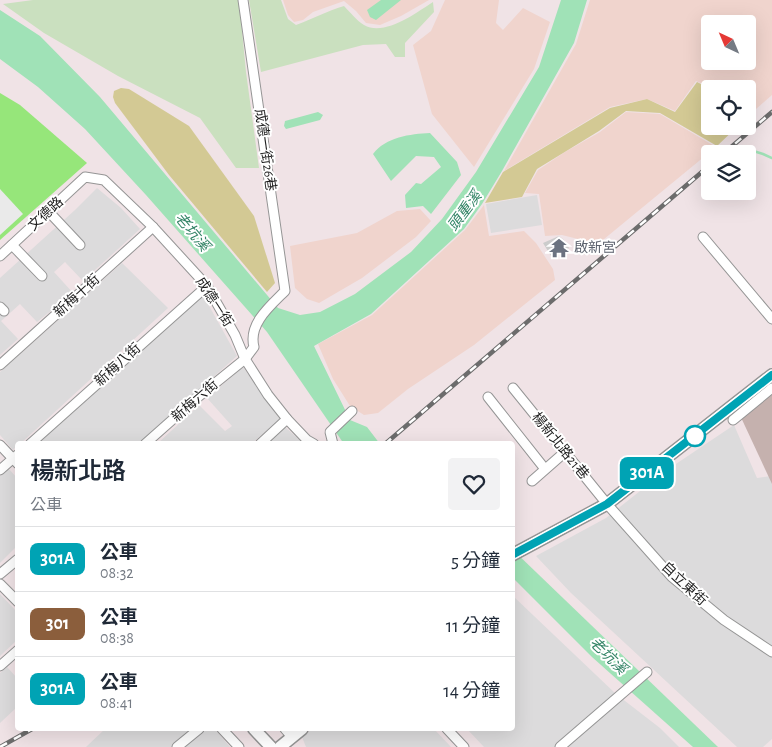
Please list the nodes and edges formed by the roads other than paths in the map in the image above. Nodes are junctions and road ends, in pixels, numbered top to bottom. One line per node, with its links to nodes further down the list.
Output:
1 (243, 0): 12 (street, 成德一街26巷)
2 (94, 177): 3 (street, 文德路); 4 (street, 成德一街)
3 (49, 212): 6 (street, 文德路); 7 (street)
4 (154, 227): 10 (street, 成德一街); 13 (street, 新梅十街)
5 (703, 237): 11 (street)
6 (12, 245): 8 (street, 文德路); 9 (street)
7 (80, 245)
8 (0, 256)
9 (42, 276)
10 (207, 286): 12 (street, 成德一街); 21 (street, 新梅八街)
11 (772, 319)
12 (245, 359): 19 (street, 成德一街); 22 (street, 新梅六街)
13 (0, 364)
14 (772, 375): 33 (street)
15 (513, 388): 27 (street, 楊新北路21巷)
16 (772, 388): 20 (street)
17 (488, 397): 30 (street)
18 (352, 411): 25 (street)
19 (287, 420): 23 (street); 24 (street, 成德一街)
20 (733, 420)
21 (33, 441)
22 (148, 441)
23 (263, 441)
24 (309, 441)
25 (333, 441)
26 (0, 445): 28 (street)
27 (565, 452): 30 (street); 33 (street, 楊新北路21巷)
28 (15, 458)
29 (15, 460): 31 (street)
30 (545, 468): 32 (street)
31 (0, 470)
32 (532, 481)
33 (607, 504): 34 (street); 39 (street, 自立東街)
34 (517, 553)
35 (15, 562): 36 (street)
36 (0, 574)
37 (0, 584): 38 (street)
38 (15, 599)
39 (772, 652)
40 (15, 653): 41 (street)
41 (0, 666)
42 (645, 674): 53 (street)
43 (196, 731): 48 (street)
44 (224, 731): 49 (street)
45 (256, 731): 50 (street)
46 (449, 731): 52 (street)
47 (289, 733): 51 (street)
48 (177, 747)
49 (239, 747)
50 (271, 747)
51 (280, 747)
52 (464, 747)
53 (560, 747)

